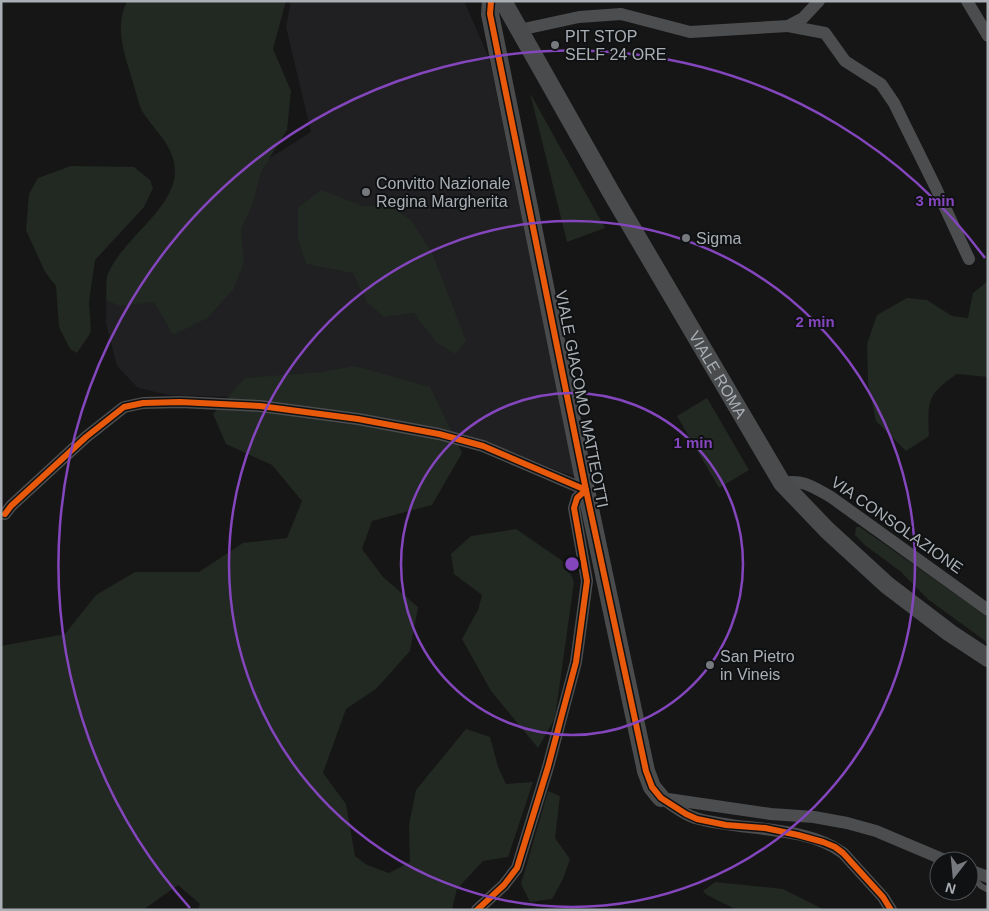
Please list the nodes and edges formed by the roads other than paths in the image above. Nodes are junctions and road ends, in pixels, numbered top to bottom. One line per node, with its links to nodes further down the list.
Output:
1 (491, 1): 10 (street, VIALE GIACOMO MATTEOTTI)
2 (503, 1): 6 (street, VIALE ROMA)
3 (820, 1): 5 (street)
4 (967, 1): 7 (street)
5 (788, 26): 6 (street); 8 (street)
6 (519, 30): 9 (street, VIALE ROMA)
7 (988, 36)
8 (969, 259)
9 (782, 482): 12 (street, VIA CONSOLAZIONE); 13 (street, VIALE ROMA)
10 (586, 490): 11 (street); 14 (street, VIALE GIACOMO MATTEOTTI); 16 (street)
11 (6, 514)
12 (988, 610)
13 (988, 658)
14 (661, 798): 15 (street); 17 (street)
15 (929, 853)
16 (477, 910)
17 (891, 910)

